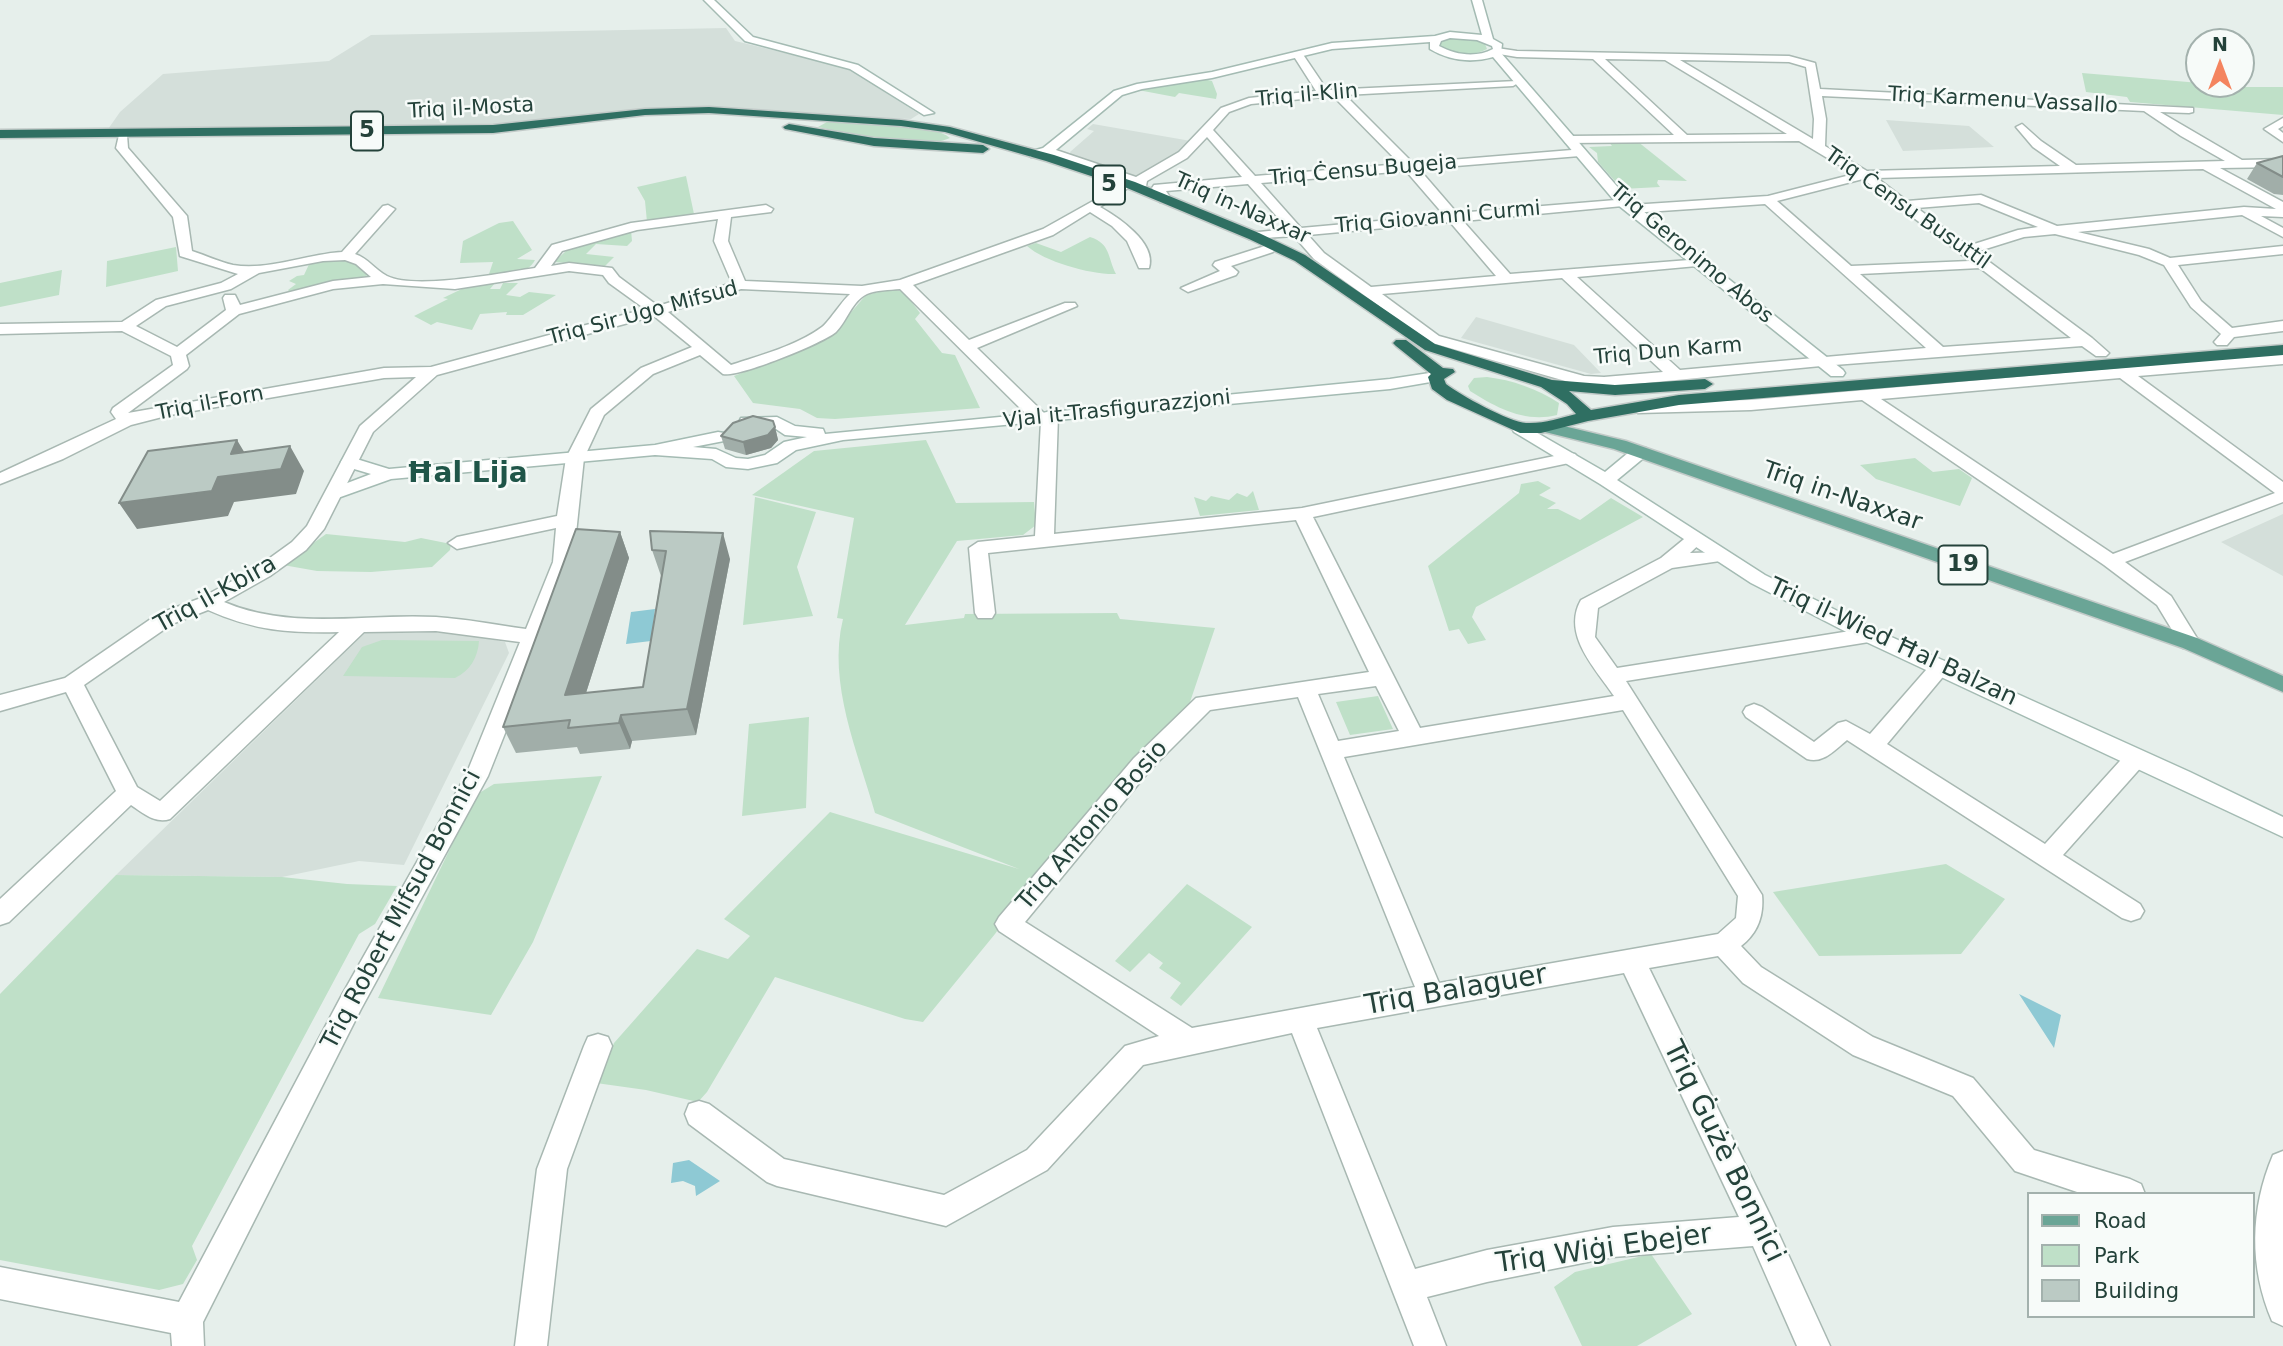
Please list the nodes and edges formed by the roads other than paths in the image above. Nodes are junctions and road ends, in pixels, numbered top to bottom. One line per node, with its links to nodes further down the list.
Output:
1 (709, 0): 19 (street)
2 (1477, 0): 3 (street)
3 (1473, 20): 4 (street); 5 (street)
4 (1450, 36): 5 (street); 6 (street)
5 (1488, 40): 7 (street, Triq Geronimo Abos)
6 (1436, 44): 8 (street); 9 (street)
7 (1496, 52): 9 (street); 10 (street); 14 (street, Triq Geronimo Abos)
8 (1298, 55): 16 (street); 37 (street)
9 (1450, 55): 12 (street)
10 (1596, 56): 11 (street); 32 (street)
11 (1669, 58): 15 (street); 29 (street, Triq Ċensu Busuttil)
12 (1485, 66)
13 (1504, 76): 14 (street, Triq Geronimo Abos); 16 (street, Triq il-Klin)
14 (1527, 92): 33 (street, Triq Geronimo Abos)
15 (1816, 92): 17 (street, Triq Karmenu Vassallo); 35 (street)
16 (1330, 93): 27 (street, Triq il-Klin); 41 (street)
17 (2147, 108): 18 (street, Triq Karmenu Vassallo); 39 (street)
18 (2189, 110)
19 (928, 113): 23 (highway); 26 (highway)
20 (732, 114): 21 (highway, Triq in-Naxxar / 5); 25 (highway, Triq in-Naxxar / 5); 28 (highway, Triq il-Mosta / 5); 30 (highway, Triq il-Mosta / 5)
21 (818, 117): 23 (highway, Triq in-Naxxar / 5); 25 (highway)
22 (2283, 121): 31 (street)
23 (901, 123): 26 (highway, Triq in-Naxxar / 5)
24 (2022, 127): 42 (street)
25 (808, 130): 34 (highway, Triq in-Naxxar / 5)
26 (951, 131): 34 (highway); 37 (highway, Triq in-Naxxar / 5)
27 (1208, 131): 44 (street, Triq Dun Karm); 45 (street, Triq il-Klin)
28 (0, 136): 30 (highway, Triq il-Mosta / 5)
29 (1801, 137): 32 (street); 35 (street, Triq Ċensu Busuttil)
30 (123, 138): 70 (street)
31 (2283, 138)
32 (1685, 139): 33 (street)
33 (1570, 140): 36 (street, Triq Geronimo Abos)
34 (945, 146): 45 (highway, Triq in-Naxxar / 5)
35 (1819, 147): 43 (street, Triq Ċensu Busuttil)
36 (1580, 152): 41 (street, Triq Ċensu Bugeja); 48 (street, Triq Geronimo Abos)
37 (1051, 153): 45 (highway, Triq in-Naxxar / 5)
38 (2283, 163): 39 (street, Triq Giovanni Curmi)
39 (2239, 164): 40 (street, Triq Giovanni Curmi)
40 (2206, 166): 42 (street, Triq Giovanni Curmi); 51 (street)
41 (1410, 167): 44 (street, Triq Ċensu Bugeja); 57 (street)
42 (2072, 167): 43 (street, Triq Giovanni Curmi)
43 (1865, 175): 47 (street, Triq Giovanni Curmi); 49 (street, Triq Ċensu Busuttil)
44 (1254, 180): 46 (street, Triq Ċensu Bugeja); 58 (street, Triq Dun Karm)
45 (1130, 185): 46 (highway, Triq in-Naxxar / 5); 50 (street, Triq Sir Ugo Mifsud); 62 (highway, Triq in-Naxxar / 5)
46 (1162, 193): 61 (highway, Triq in-Naxxar / 5)
47 (1768, 200): 48 (street, Triq Giovanni Curmi); 71 (street)
48 (1627, 205): 57 (street, Triq Giovanni Curmi); 66 (street, Triq Geronimo Abos)
49 (1905, 205): 59 (street); 63 (street, Triq Ċensu Busuttil)
50 (1090, 207): 69 (street); 76 (street, Triq Sir Ugo Mifsud)
51 (2283, 207)
52 (388, 209): 65 (street)
53 (766, 209): 56 (street)
54 (2244, 211): 55 (street); 59 (street); 60 (street)
55 (2283, 213)
56 (725, 215): 72 (street); 77 (street)
57 (1450, 217): 58 (street, Triq Giovanni Curmi); 75 (street)
58 (1296, 230): 61 (street, Triq Giovanni Curmi); 81 (street, Triq Dun Karm)
59 (2056, 230): 63 (street); 67 (street)
60 (2283, 233)
61 (1254, 236): 88 (highway, Triq in-Naxxar / 5)
62 (1268, 249): 79 (street); 103 (highway, Triq in-Naxxar / 5)
63 (1968, 250): 68 (street, Triq Ċensu Busuttil)
64 (2283, 250): 67 (street)
65 (346, 256): 70 (street); 74 (street)
66 (1697, 262): 73 (street); 98 (street, Triq Geronimo Abos)
67 (2169, 262): 90 (street)
68 (1985, 264): 71 (street); 91 (street, Triq Ċensu Busuttil)
69 (1144, 265)
70 (255, 270): 78 (street)
71 (1844, 271): 95 (street)
72 (539, 272): 74 (street); 84 (street)
73 (1566, 274): 75 (street); 104 (street)
74 (383, 280): 83 (street)
75 (1507, 280): 81 (street)
76 (903, 284): 80 (street, Triq Sir Ugo Mifsud); 92 (street)
77 (740, 285): 80 (street, Triq Sir Ugo Mifsud); 84 (street, Triq Sir Ugo Mifsud)
78 (226, 286): 83 (street); 85 (street)
79 (1188, 288)
80 (862, 290): 93 (street)
81 (1371, 291): 104 (street, Triq Dun Karm)
82 (1070, 306): 92 (street)
83 (234, 311): 96 (street)
84 (656, 311): 93 (street); 101 (street, Triq Sir Ugo Mifsud)
85 (125, 326): 87 (street); 96 (street)
86 (2283, 326): 90 (street, Triq Dun Karm)
87 (0, 329)
88 (1404, 331): 100 (highway, Triq in-Naxxar / 5); 107 (highway)
89 (2283, 337): 90 (highway, Triq Dun Karm)
90 (2225, 338): 99 (highway, Triq Dun Karm)
91 (2087, 341): 95 (street, Triq Dun Karm); 99 (street, Triq Ċensu Busuttil)
92 (966, 347): 112 (street)
93 (701, 349): 120 (street, Triq Robert Mifsud Bonnici)
94 (2283, 350): 99 (highway, Triq Dun Karm)
95 (1939, 352): 98 (street, Triq Dun Karm)
96 (178, 354): 113 (street)
97 (2283, 359): 99 (street, Triq Dun Karm)
98 (1821, 361): 102 (street, Triq Geronimo Abos); 104 (street, Triq Dun Karm)
99 (2112, 363): 102 (highway, Triq Dun Karm); 108 (street, Triq Dun Karm); 110 (highway, Triq Dun Karm); 126 (street, Triq Ċensu Busuttil)
100 (1490, 366): 103 (highway, Triq in-Naxxar / 5); 106 (highway, Triq in-Naxxar / 5)
101 (431, 372): 113 (street, Triq il-Forn); 122 (street, Triq Sir Ugo Mifsud)
102 (1837, 373): 107 (highway, Triq Dun Karm)
103 (1438, 375): 105 (street, Vjal it-Trasfigurazzjoni); 109 (highway, Triq in-Naxxar / 5)
104 (1675, 375)
105 (1390, 384): 109 (street, Vjal it-Trasfigurazzjoni); 112 (street, Vjal it-Trasfigurazzjoni)
106 (1547, 384): 107 (highway, Triq Dun Karm); 111 (highway, Triq in-Naxxar / 5)
107 (1622, 390)
108 (1866, 395): 110 (street, Triq Dun Karm); 135 (street)
109 (1453, 397): 115 (highway, Triq in-Naxxar / 5)
110 (1638, 408): 111 (highway, Triq Dun Karm)
111 (1587, 416): 114 (highway, Triq in-Naxxar / 5); 118 (main road, Triq in-Naxxar / 19)
112 (1045, 417): 116 (street, Vjal it-Trasfigurazzjoni); 132 (street)
113 (125, 421): 124 (street, Triq il-Forn)
114 (1547, 427): 115 (highway, Triq in-Naxxar / 5); 118 (main road, Triq in-Naxxar)
115 (1520, 428): 121 (street, Triq il-Wied Ħal Balzan)
116 (790, 439): 117 (street, Vjal it-Trasfigurazzjoni); 117 (street, Vjal it-Trasfigurazzjoni)
117 (717, 445): 120 (street, Vjal it-Trasfigurazzjoni)
118 (1620, 445): 119 (main road, Triq in-Naxxar / 19)
119 (1640, 452): 125 (street); 142 (main road, Triq in-Naxxar / 19)
120 (575, 458): 123 (street, Vjal it-Trasfigurazzjoni); 130 (street, Triq Robert Mifsud Bonnici)
121 (1569, 458): 125 (street, Triq il-Wied Ħal Balzan); 129 (street)
122 (350, 462): 123 (street); 127 (street, Triq Sir Ugo Mifsud)
123 (388, 474): 127 (street)
124 (0, 479)
125 (1606, 480): 131 (street, Triq il-Wied Ħal Balzan)
126 (2283, 489)
127 (335, 494): 137 (street, Triq il-Kbira)
128 (2283, 496): 135 (street)
129 (1302, 514): 132 (street); 145 (street)
130 (566, 520): 133 (street); 141 (street, Triq Robert Mifsud Bonnici)
131 (1696, 539): 134 (street, Triq il-Wied Ħal Balzan); 136 (street)
132 (1044, 541): 138 (street)
133 (457, 543)
134 (1720, 555): 136 (street); 140 (street, Triq il-Wied Ħal Balzan)
135 (2111, 561): 142 (street)
136 (1668, 562): 144 (street)
137 (208, 603): 139 (street); 146 (street, Triq il-Kbira)
138 (985, 613)
139 (358, 626): 141 (street); 156 (street)
140 (1869, 635): 143 (street, Triq il-Wied Ħal Balzan); 144 (street)
141 (532, 637): 175 (street, Triq Robert Mifsud Bonnici)
142 (2190, 643): 147 (main road, Triq in-Naxxar / 19)
143 (1940, 667): 153 (street); 155 (street, Triq il-Wied Ħal Balzan)
144 (1610, 676): 149 (street)
145 (1382, 678): 148 (street, Triq Antonio Bosio); 152 (street)
146 (72, 683): 150 (street, Triq il-Kbira); 156 (street)
147 (2283, 685)
148 (1305, 689): 154 (street); 165 (street, Triq Antonio Bosio)
149 (1627, 702): 152 (street); 161 (street)
150 (0, 703)
151 (1754, 712): 153 (street)
152 (1414, 738): 154 (street)
153 (1873, 745): 158 (street)
154 (1329, 751): 163 (street)
155 (2136, 758): 157 (street, Triq il-Wied Ħal Balzan); 158 (street)
156 (129, 793): 160 (street)
157 (2283, 828)
158 (2047, 857): 159 (street)
159 (2132, 911)
160 (0, 915)
161 (1723, 944): 162 (street, Triq Balaguer); 169 (street)
162 (1631, 959): 163 (street, Triq Balaguer); 170 (street, Triq Ġużè Bonnici)
163 (1432, 995): 164 (street, Triq Balaguer)
164 (1300, 1019): 165 (street, Triq Balaguer); 173 (street)
165 (1189, 1041): 167 (street, Triq Balaguer)
166 (598, 1046): 176 (street)
167 (699, 1115)
168 (2283, 1165): 171 (street)
169 (2124, 1192)
170 (1761, 1230): 173 (street, Triq Wiġi Ebejer); 178 (street, Triq Ġużè Bonnici)
171 (2268, 1241): 174 (street)
172 (0, 1283): 175 (street)
173 (1406, 1287): 177 (street)
174 (2283, 1310)
175 (187, 1333)
176 (531, 1346)
177 (1430, 1346)
178 (1814, 1346)

